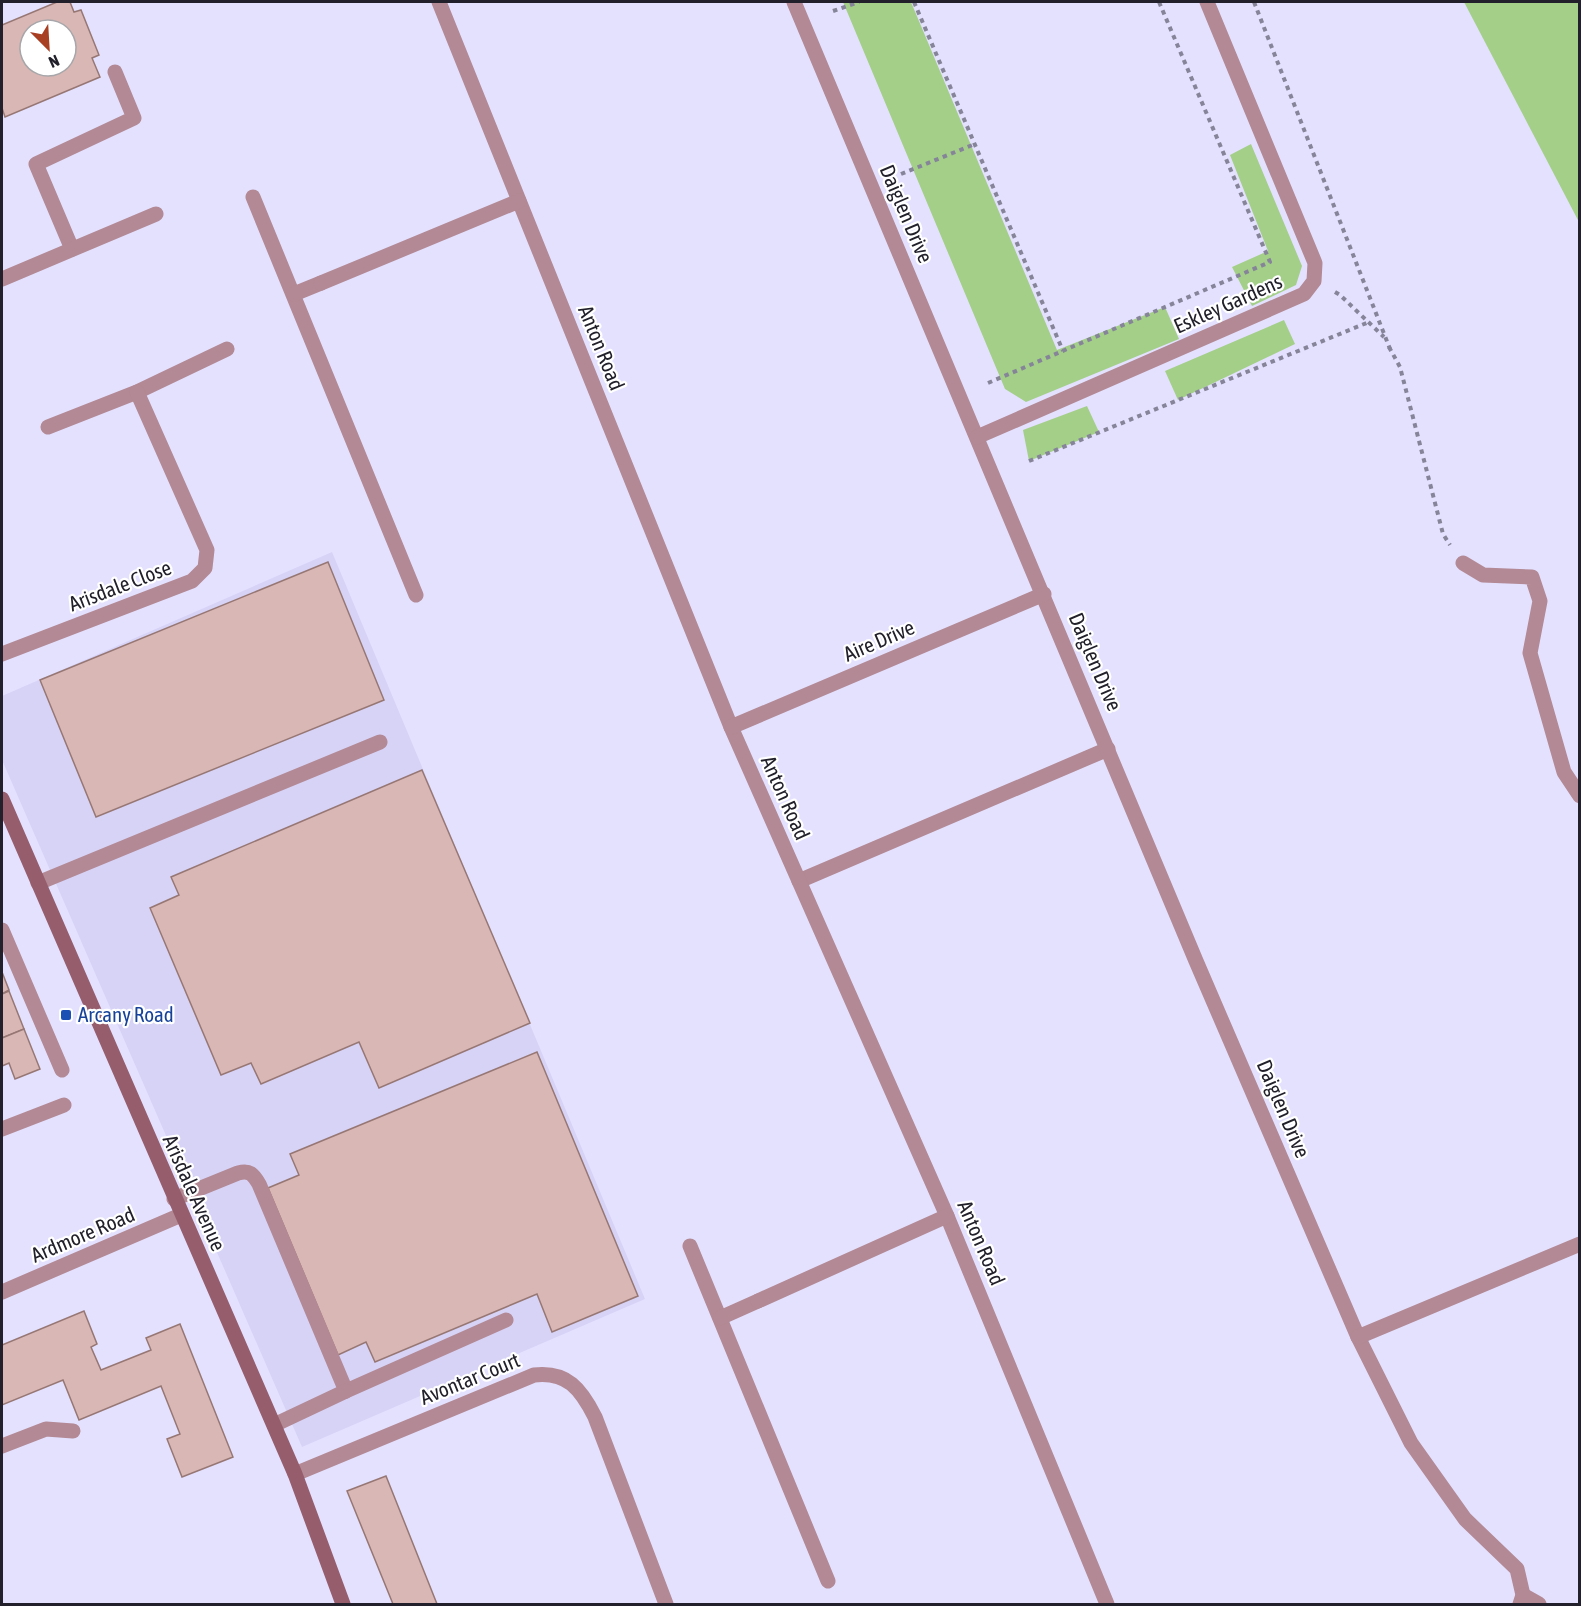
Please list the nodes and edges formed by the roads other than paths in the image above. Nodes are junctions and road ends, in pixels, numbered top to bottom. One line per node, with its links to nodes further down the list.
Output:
1 (439, 2): 6 (street, Anton Road)
2 (794, 2): 14 (street, Daiglen Drive)
3 (1207, 2): 14 (street, Eskley Gardens)
4 (116, 72): 8 (street)
5 (253, 197): 10 (street)
6 (519, 201): 10 (street); 19 (street, Anton Road)
7 (156, 214): 8 (street)
8 (72, 249): 9 (street)
9 (2, 279)
10 (294, 294): 17 (street)
11 (227, 350): 12 (street)
12 (137, 392): 13 (street); 18 (street, Arisdale Close)
13 (48, 427)
14 (977, 437): 16 (street, Daiglen Drive)
15 (1463, 563): 22 (street)
16 (1044, 594): 19 (street, Aire Drive); 21 (street, Daiglen Drive)
17 (416, 595)
18 (2, 654)
19 (731, 727): 24 (street, Anton Road)
20 (380, 742): 25 (street)
21 (1108, 749): 24 (street); 38 (street, Daiglen Drive)
22 (1580, 796)
23 (2, 799): 25 (street, Arisdale Avenue)
24 (799, 881): 32 (street, Anton Road)
25 (38, 883): 30 (street, Arisdale Avenue)
26 (2, 930): 27 (street)
27 (62, 1071)
28 (64, 1105): 29 (street)
29 (2, 1129)
30 (174, 1199): 31 (street, Arisdale Avenue); 39 (street)
31 (181, 1215): 35 (street, Ardmore Road); 40 (street, Arisdale Avenue)
32 (947, 1216): 36 (street); 48 (street, Anton Road)
33 (1580, 1244): 38 (street)
34 (690, 1246): 36 (street)
35 (2, 1292)
36 (720, 1317): 44 (street)
37 (506, 1320): 39 (street)
38 (1358, 1337): 45 (street, Daiglen Drive)
39 (346, 1391): 40 (street)
40 (273, 1425): 43 (street, Arisdale Avenue)
41 (73, 1431): 42 (street)
42 (2, 1446)
43 (295, 1474): 46 (street, Arisdale Avenue); 47 (street, Avontar Court)
44 (828, 1581)
45 (1522, 1600): 49 (street, Daiglen Drive)
46 (343, 1605)
47 (666, 1605)
48 (1107, 1605)
49 (1539, 1605)

